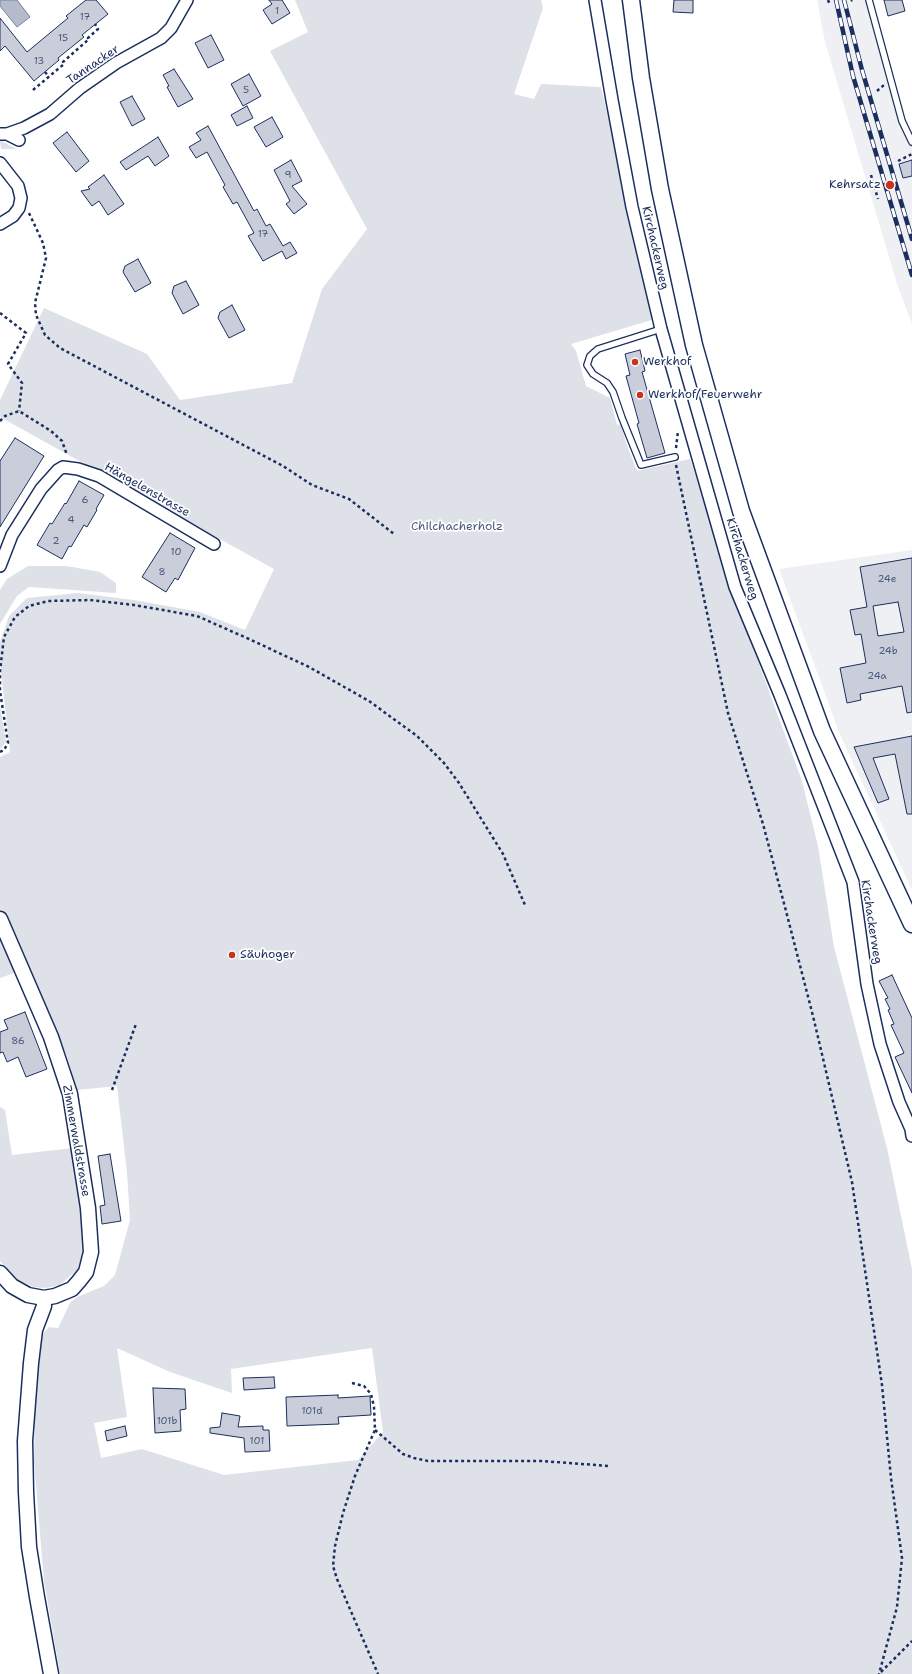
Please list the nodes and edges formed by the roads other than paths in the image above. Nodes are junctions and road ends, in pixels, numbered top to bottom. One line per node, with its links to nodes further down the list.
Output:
1 (187, 0): 5 (street, Tannacker)
2 (595, 0): 10 (street, Kirchackerweg)
3 (631, 0): 15 (main road)
4 (869, 0): 7 (lane)
5 (4, 134): 6 (street)
6 (19, 140)
7 (912, 142)
8 (0, 163): 9 (street)
9 (0, 224)
10 (661, 329): 11 (lane); 16 (street, Kirchackerweg)
11 (675, 458)
12 (214, 544): 13 (street, Hängelenstrasse)
13 (0, 566)
14 (0, 919): 18 (street, Zimmerwaldstrasse)
15 (912, 924)
16 (912, 1136)
17 (0, 1273): 18 (street, Zimmerwaldstrasse)
18 (44, 1298): 19 (street)
19 (51, 1674)

